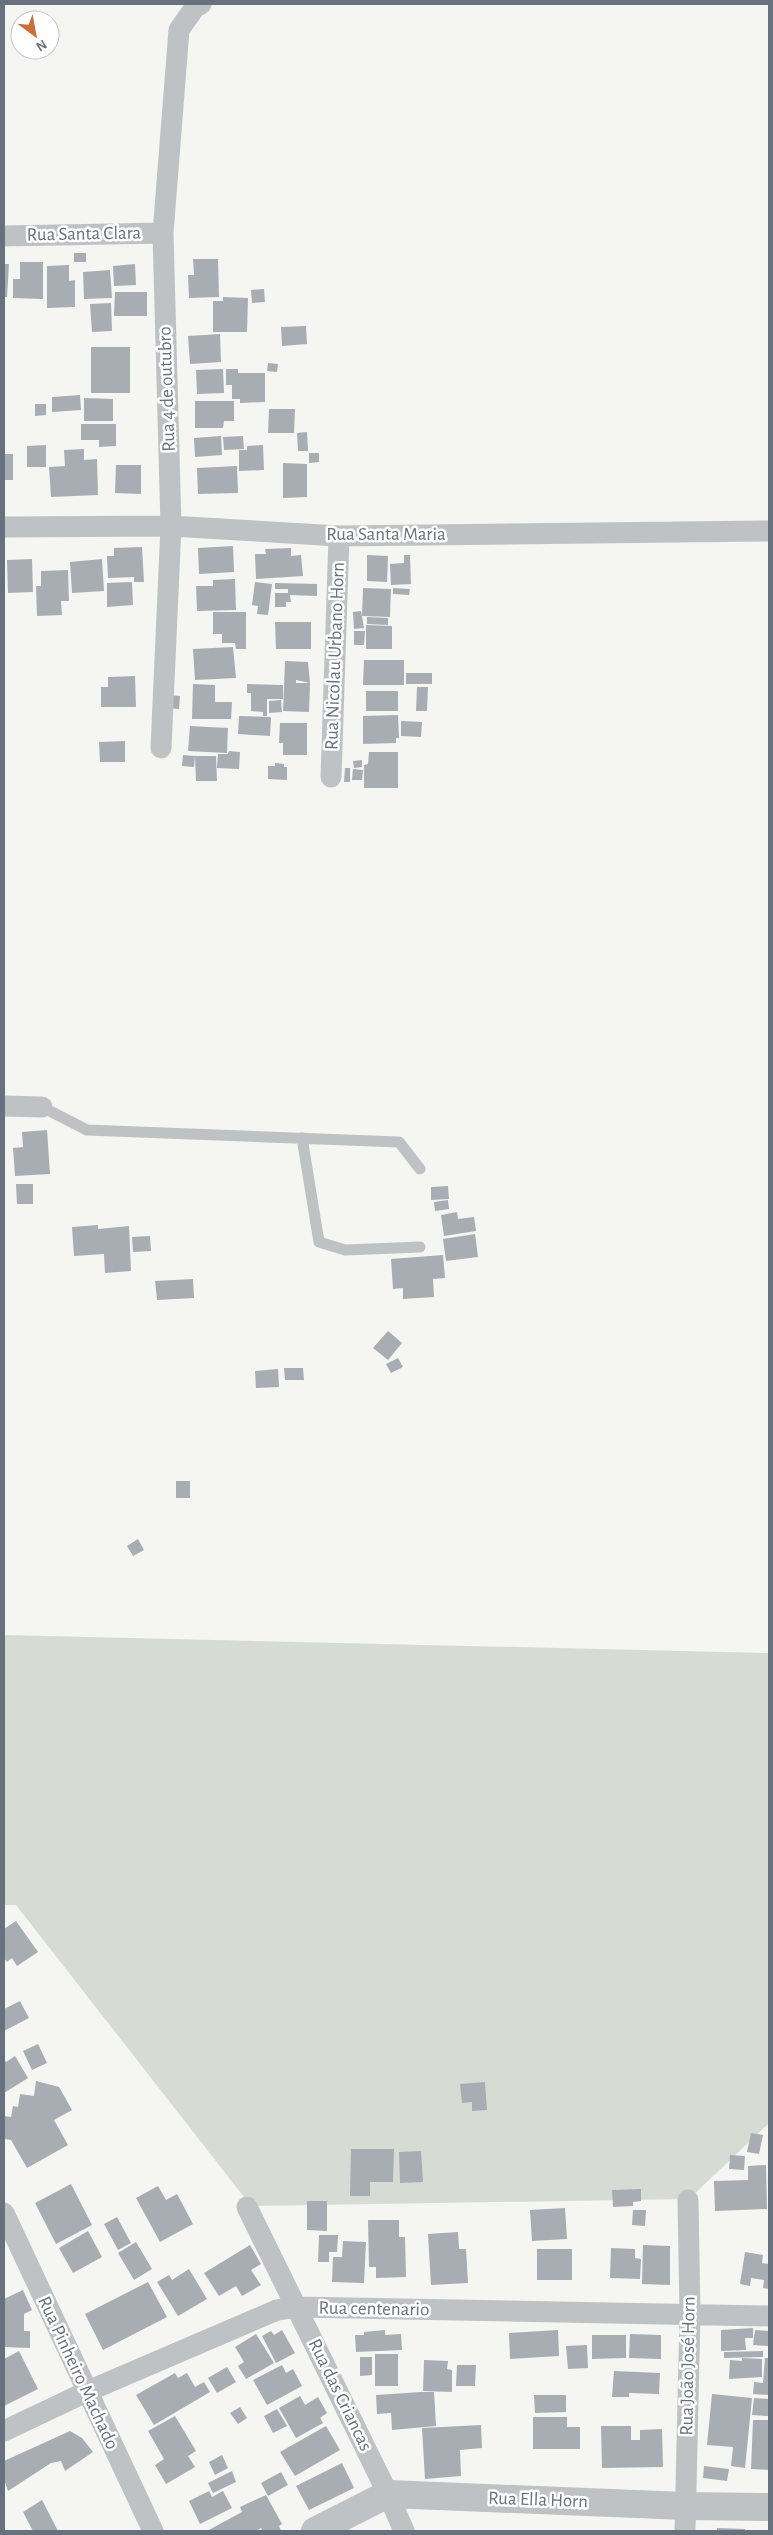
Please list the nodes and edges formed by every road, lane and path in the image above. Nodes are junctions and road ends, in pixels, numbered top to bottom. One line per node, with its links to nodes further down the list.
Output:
1 (201, 4): 2 (street, Rua 4 de outubro)
2 (163, 233): 3 (street, Rua Santa Clara); 4 (street, Rua 4 de outubro)
3 (4, 236)
4 (171, 526): 5 (street, Rua Santa Maria); 7 (street, Rua Santa Maria); 8 (street, Rua 4 de outubro)
5 (4, 528)
6 (769, 531): 7 (street, Rua Santa Maria)
7 (339, 536): 9 (street, Rua Nicolau Urbano Horn)
8 (161, 748)
9 (331, 777)
10 (4, 1106): 11 (street)
11 (42, 1107): 12 (lane)
12 (302, 1138): 13 (lane); 14 (lane)
13 (420, 1169)
14 (420, 1247)
15 (688, 2200): 19 (street, Rua João José Horn)
16 (247, 2207): 18 (street, Rua das Criancas)
17 (4, 2213): 21 (street, Rua Pinheiro Machado)
18 (297, 2308): 19 (street, Rua centenario); 21 (street, Rua centenario); 23 (street, Rua das Criancas)
19 (690, 2315): 20 (street, Rua centenario); 25 (street, Rua João José Horn)
20 (769, 2316)
21 (86, 2392): 22 (street, Rua centenario); 26 (street, Rua Pinheiro Machado)
22 (4, 2431)
23 (388, 2494): 25 (street, Rua Ella Horn); 27 (street, Rua Ella Horn); 28 (street, Rua das Criancas)
24 (769, 2507): 25 (street, Rua Ella Horn)
25 (685, 2519)
26 (153, 2531)
27 (315, 2531)
28 (404, 2531)

